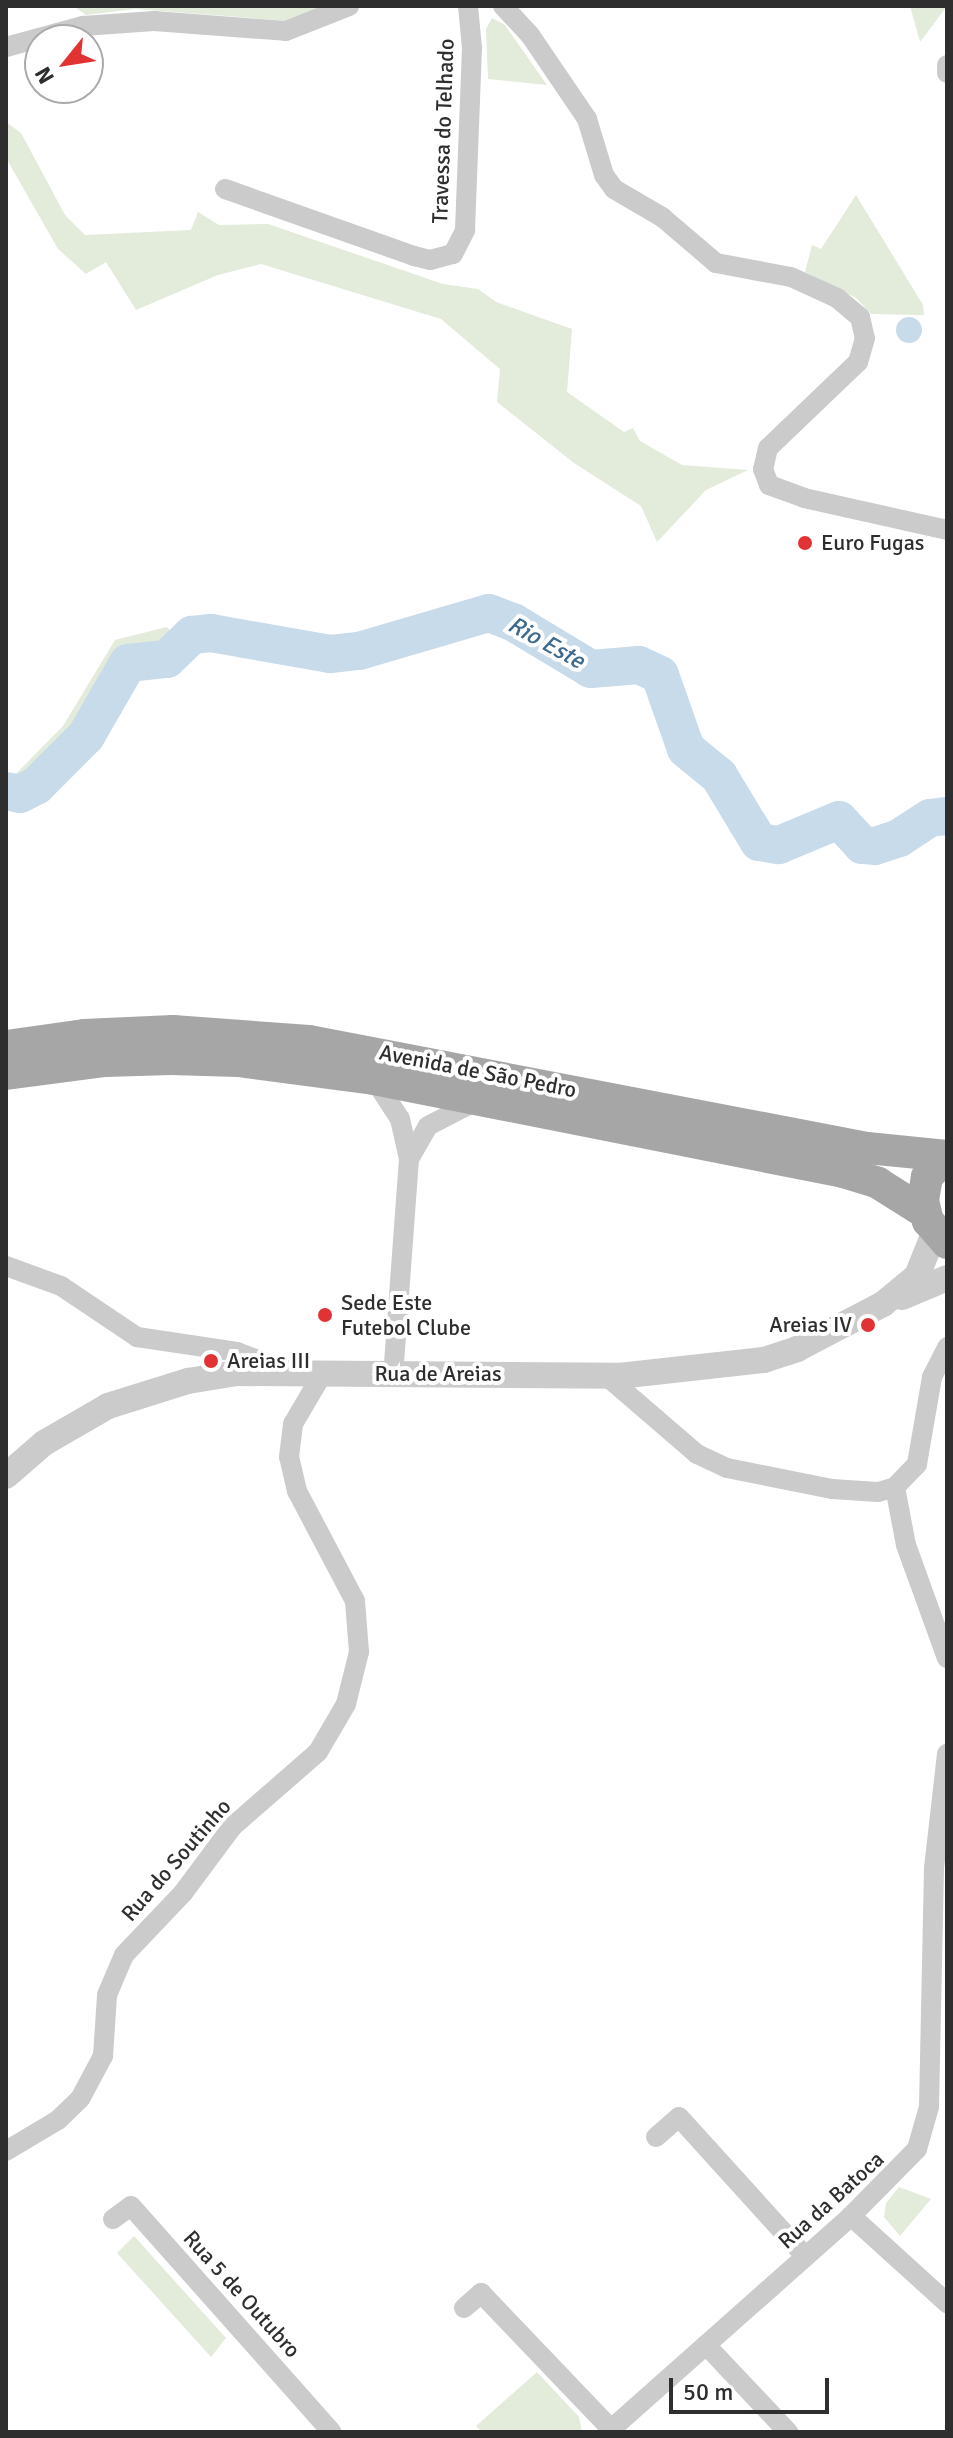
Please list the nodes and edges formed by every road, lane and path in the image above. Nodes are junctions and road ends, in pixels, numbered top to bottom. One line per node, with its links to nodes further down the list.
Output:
1 (349, 6): 4 (street)
2 (468, 6): 7 (street, Travessa do Telhado)
3 (503, 6): 8 (street)
4 (6, 47)
5 (947, 65): 6 (street)
6 (947, 73)
7 (225, 189)
8 (947, 530)
9 (6, 1046): 13 (main road, Avenida de São Pedro)
10 (6, 1074): 11 (main road, Avenida de São Pedro)
11 (374, 1079): 12 (main road, Avenida de São Pedro); 14 (street)
12 (478, 1100): 14 (street); 15 (main road, Avenida de São Pedro)
13 (947, 1156): 15 (main road, Avenida de São Pedro)
14 (409, 1159): 23 (street)
15 (935, 1229): 18 (street, Rua de Areias)
16 (6, 1266): 20 (street)
17 (947, 1278): 18 (street, Rua de Areias)
18 (883, 1304): 22 (street, Rua de Areias)
19 (947, 1347): 25 (street)
20 (284, 1370): 21 (street, Rua de Areias); 24 (street, Rua de Areias)
21 (324, 1371): 23 (street, Rua de Areias); 33 (street, Rua do Soutinho)
22 (604, 1374): 23 (street, Rua de Areias); 25 (street)
23 (393, 1375)
24 (6, 1476)
25 (895, 1487): 26 (street)
26 (947, 1658)
27 (947, 1754): 28 (street, Rua da Batoca)
28 (945, 1788): 29 (street, Rua da Batoca)
29 (929, 1976): 30 (street); 31 (street, Rua da Batoca)
30 (947, 1999)
31 (939, 2030): 34 (street, Rua da Batoca)
32 (656, 2137): 36 (street)
33 (6, 2151)
34 (851, 2216): 36 (street, Rua da Batoca); 37 (street)
35 (113, 2219): 41 (street, Rua 5 de Outubro)
36 (805, 2256): 39 (street, Rua da Batoca)
37 (947, 2303)
38 (464, 2308): 40 (street)
39 (706, 2345): 40 (street, Rua da Batoca); 42 (street)
40 (610, 2431)
41 (332, 2432)
42 (788, 2432)

